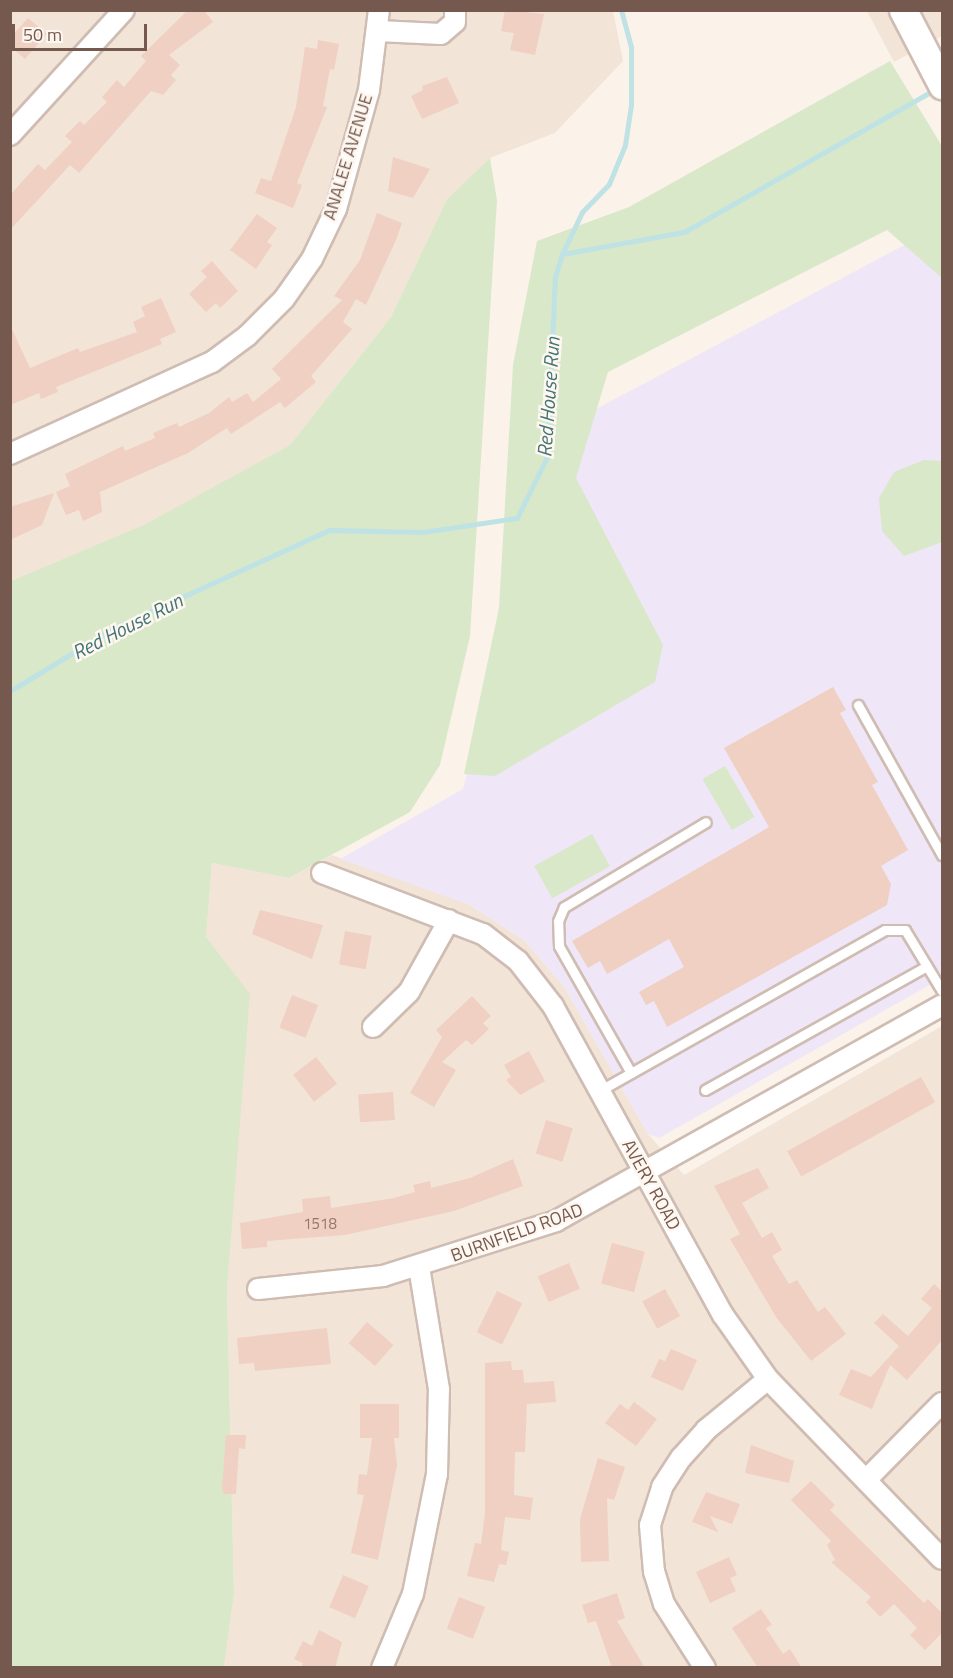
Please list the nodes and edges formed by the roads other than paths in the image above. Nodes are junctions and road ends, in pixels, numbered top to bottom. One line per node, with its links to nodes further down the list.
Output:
1 (124, 10): 7 (street)
2 (379, 10): 5 (street, ANALEE AVENUE)
3 (455, 10): 5 (street)
4 (903, 10): 6 (street)
5 (378, 31): 8 (street, ANALEE AVENUE)
6 (938, 77)
7 (10, 135)
8 (10, 454)
9 (858, 705): 11 (lane)
10 (706, 822): 18 (lane)
11 (942, 855)
12 (321, 873): 13 (street, AVERY ROAD)
13 (449, 920): 17 (street); 20 (street, AVERY ROAD)
14 (927, 966): 15 (lane); 18 (lane); 19 (lane)
15 (942, 991)
16 (942, 1005): 21 (street, BURNFIELD ROAD)
17 (373, 1027)
18 (631, 1072): 20 (lane)
19 (705, 1090)
20 (599, 1091): 21 (street, AVERY ROAD)
21 (645, 1175): 22 (street, BURNFIELD ROAD); 24 (street, AVERY ROAD)
22 (419, 1267): 23 (street, BURNFIELD ROAD); 28 (street)
23 (258, 1289)
24 (768, 1379): 26 (street, AVERY ROAD); 29 (street)
25 (942, 1403): 26 (street)
26 (866, 1480): 27 (street, AVERY ROAD)
27 (942, 1559)
28 (382, 1668)
29 (705, 1668)

